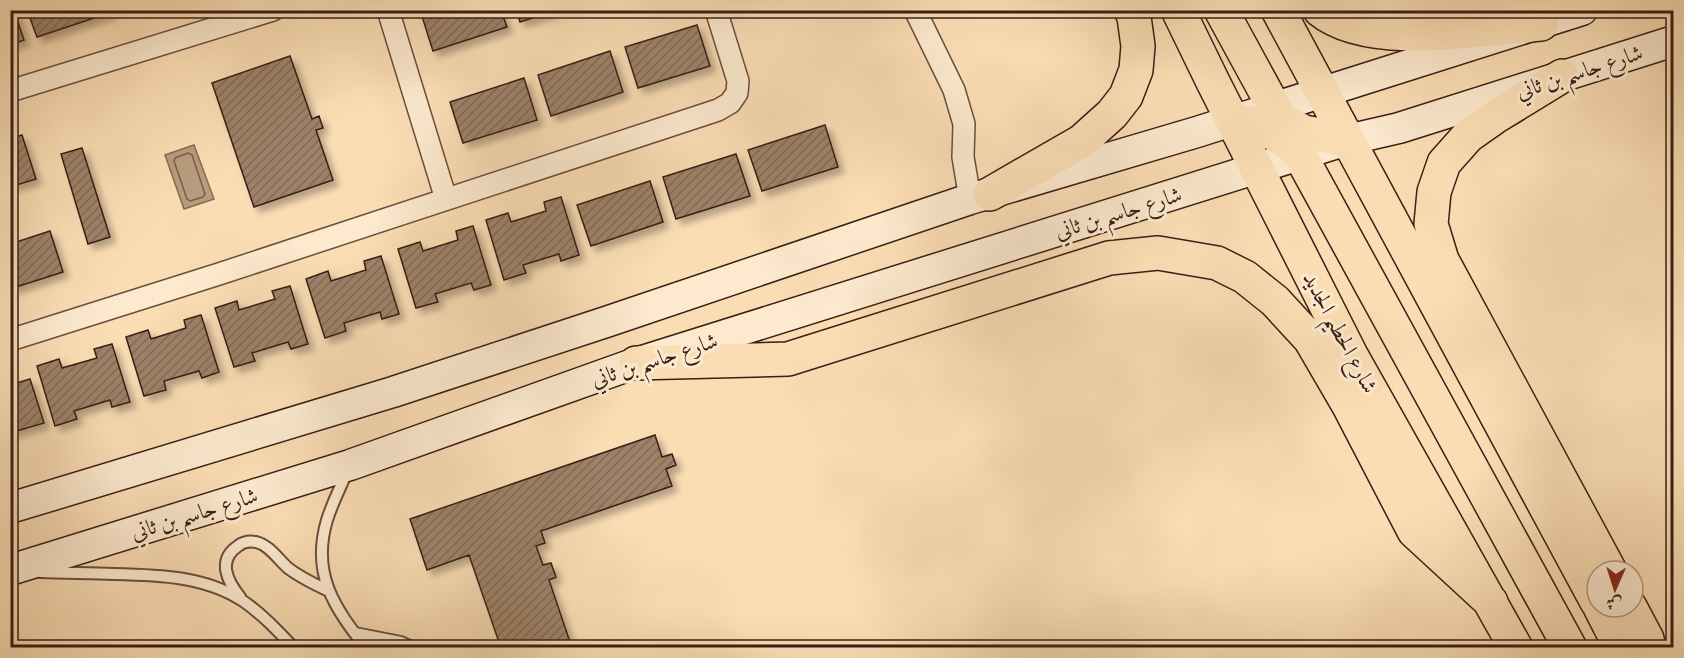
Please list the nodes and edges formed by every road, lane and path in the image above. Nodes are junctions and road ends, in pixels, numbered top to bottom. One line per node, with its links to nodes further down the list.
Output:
1 (273, 10): 14 (street)
2 (387, 10): 22 (street)
3 (716, 10): 22 (street)
4 (915, 10): 21 (street)
5 (1131, 10): 21 (main road)
6 (1178, 10): 17 (main road, شارع الحطيم الجديد)
7 (1221, 10): 16 (main road)
8 (1278, 10): 15 (main road)
9 (1320, 10): 11 (main road)
10 (1582, 10): 11 (main road)
11 (1541, 24): 15 (main road)
12 (1667, 46): 13 (main road, شارع جاسم بن ثاني)
13 (1562, 76): 18 (main road, شارع جاسم بن ثاني); 27 (main road)
14 (10, 91)
15 (1321, 92): 16 (main road); 18 (main road)
16 (1273, 107): 17 (main road); 18 (main road)
17 (1232, 120): 19 (main road); 20 (main road, شارع الحطيم الجديد); 21 (main road)
18 (1347, 140): 19 (main road, شارع جاسم بن ثاني); 29 (main road)
19 (1300, 155): 20 (main road, شارع جاسم بن ثاني); 40 (main road)
20 (1257, 168): 24 (main road, شارع جاسم بن ثاني); 32 (main road, شارع الحطيم الجديد)
21 (980, 197): 26 (main road)
22 (446, 199): 23 (street)
23 (10, 340)
24 (636, 363): 25 (main road, شارع جاسم بن ثاني); 32 (main road)
25 (350, 465): 28 (main road, شارع جاسم بن ثاني); 30 (lane)
26 (10, 508)
27 (1604, 559)
28 (10, 571): 31 (lane)
29 (1585, 580)
30 (329, 591): 31 (lane); 35 (lane)
31 (242, 600): 36 (lane)
32 (1491, 602): 39 (main road, شارع الحطيم الجديد)
33 (1606, 619): 41 (main road)
34 (1636, 619): 42 (main road)
35 (355, 633): 37 (lane); 38 (lane)
36 (294, 648)
37 (366, 648)
38 (414, 648)
39 (1516, 648)
40 (1570, 648)
41 (1622, 648)
42 (1649, 648)

